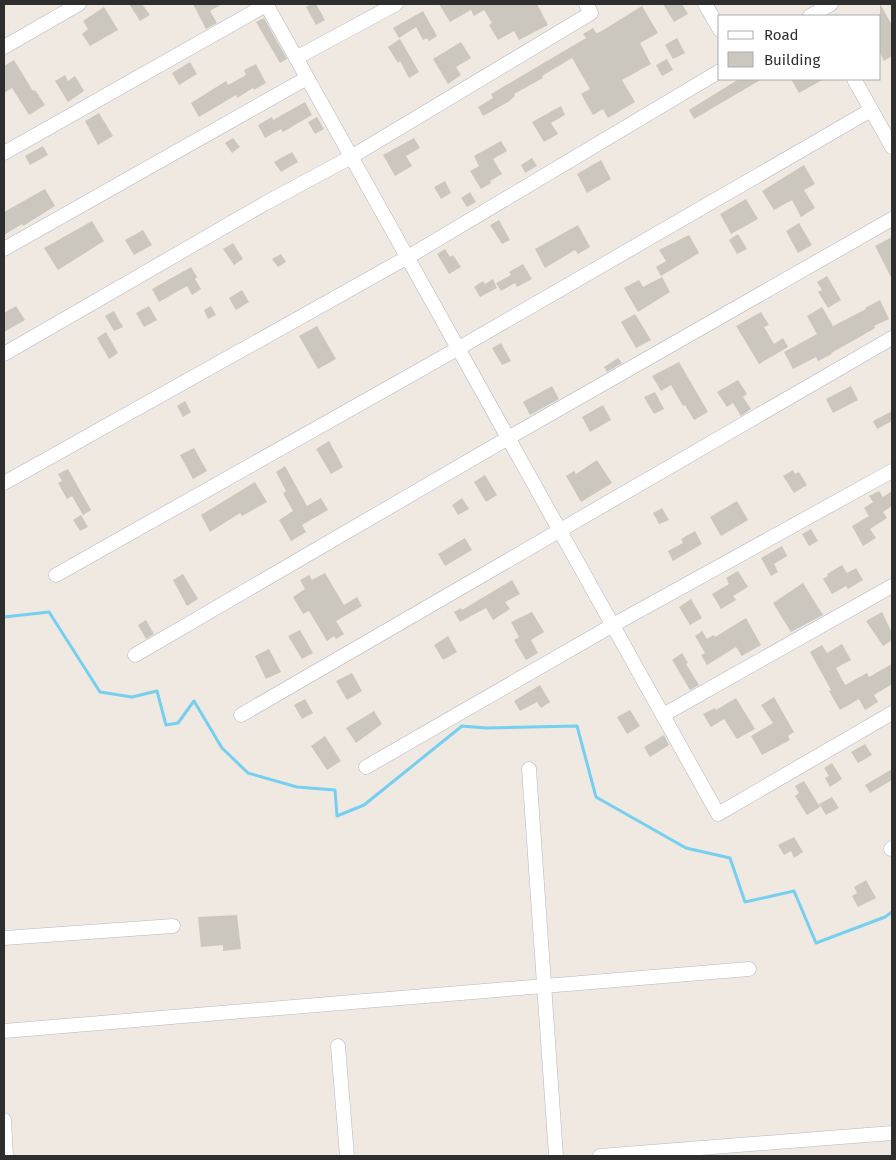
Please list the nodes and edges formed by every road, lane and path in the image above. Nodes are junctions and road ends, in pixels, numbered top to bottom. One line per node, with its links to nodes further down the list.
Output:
1 (79, 4): 9 (street)
2 (266, 4): 10 (street); 16 (street)
3 (396, 4): 10 (street)
4 (586, 4): 17 (street)
5 (705, 4): 8 (street)
6 (831, 4): 7 (street)
7 (815, 15)
8 (718, 27)
9 (4, 47)
10 (296, 58): 12 (street)
11 (718, 72): 20 (street)
12 (307, 78): 17 (street); 19 (street)
13 (855, 80): 14 (street)
14 (871, 110): 15 (street); 22 (street)
15 (892, 147)
16 (4, 153)
17 (352, 156): 20 (street); 23 (street)
18 (892, 219): 24 (street)
19 (4, 249)
20 (408, 257): 22 (street); 26 (street)
21 (892, 338): 27 (street)
22 (459, 348): 24 (street); 28 (street)
23 (4, 354)
24 (508, 438): 27 (street); 31 (street)
25 (892, 471): 30 (street)
26 (4, 483)
27 (560, 530): 30 (street); 33 (street)
28 (56, 575)
29 (892, 586): 34 (street)
30 (613, 625): 34 (street); 35 (street)
31 (135, 655)
32 (892, 713): 34 (street)
33 (241, 715)
34 (663, 715)
35 (366, 767)
36 (529, 769): 40 (street)
37 (173, 926): 38 (street)
38 (4, 938)
39 (749, 969): 40 (street)
40 (544, 986): 41 (street); 47 (street)
41 (4, 1031)
42 (338, 1046): 46 (street)
43 (4, 1120): 45 (street)
44 (892, 1133): 48 (street)
45 (6, 1156)
46 (347, 1156)
47 (556, 1156)
48 (600, 1156)

